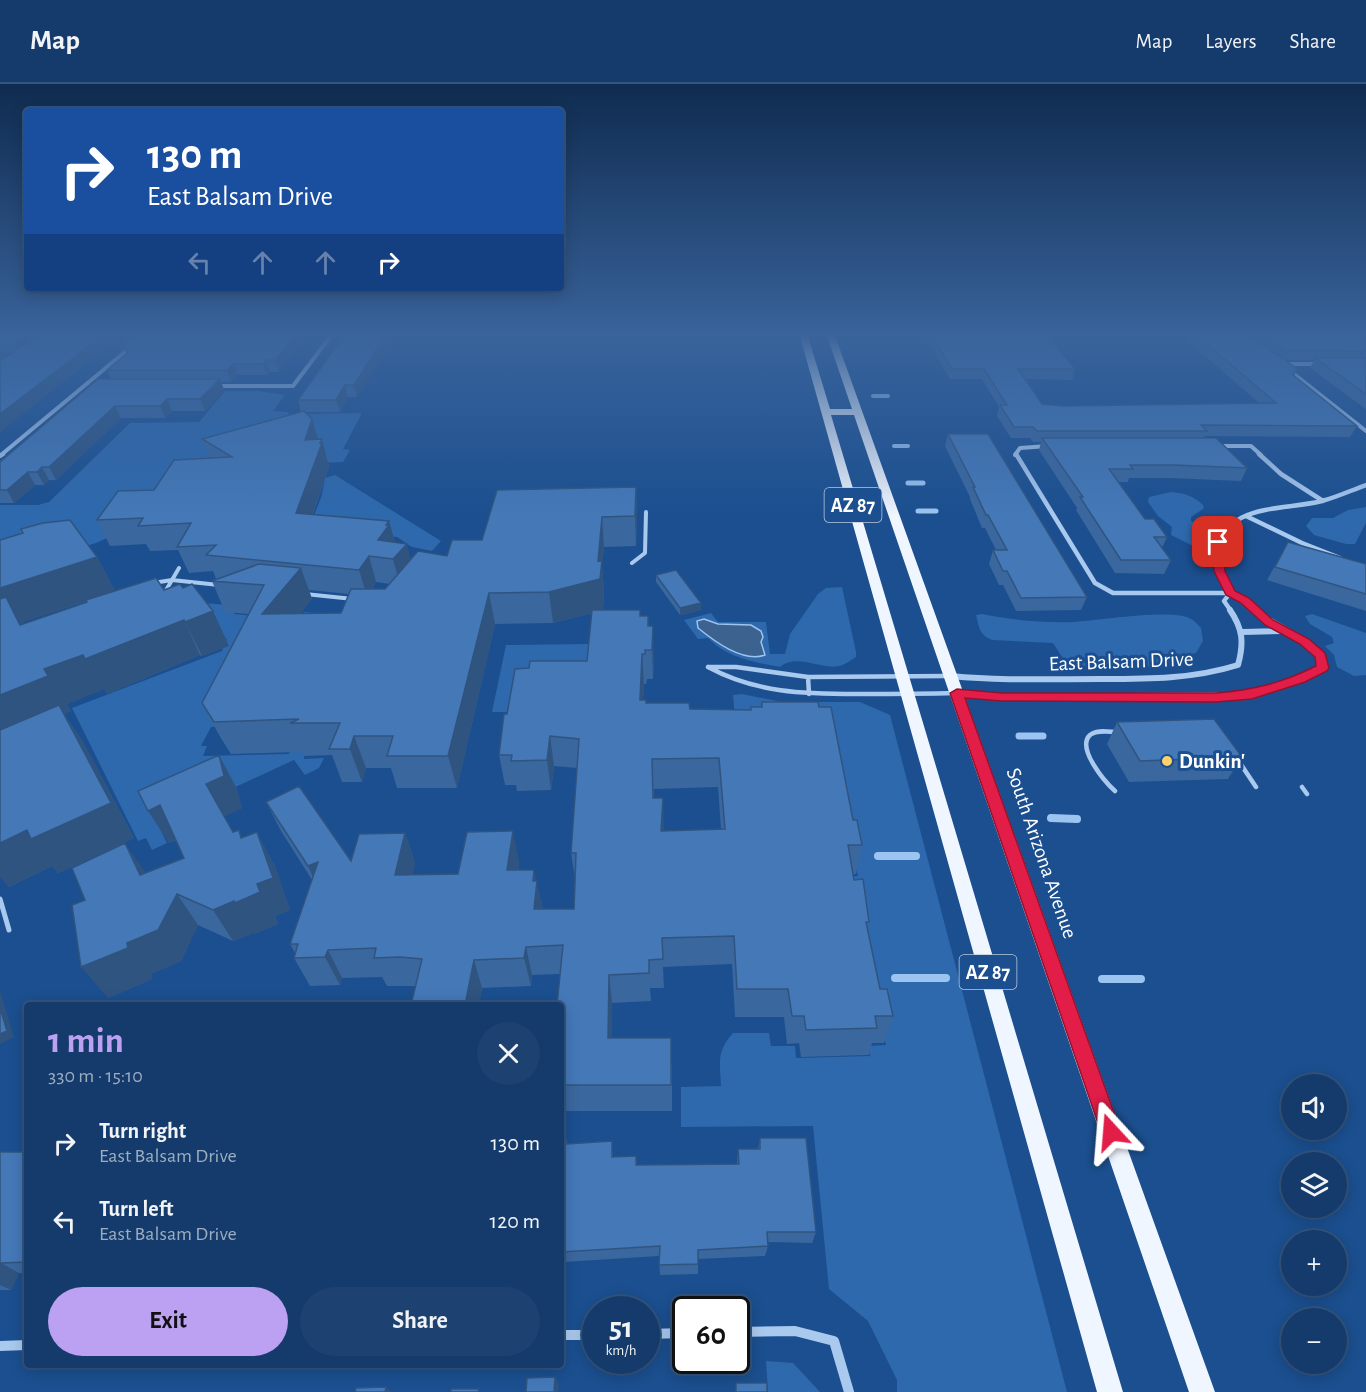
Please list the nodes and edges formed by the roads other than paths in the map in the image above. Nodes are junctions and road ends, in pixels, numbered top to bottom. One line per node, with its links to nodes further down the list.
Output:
1 (74, 394): 12 (street)
2 (821, 394): 5 (main road, AZ 87)
3 (852, 394): 6 (main road, South Arizona Avenue / AZ 87)
4 (1320, 394): 7 (street)
5 (826, 412): 6 (main road); 30 (main road, AZ 87)
6 (858, 412): 31 (main road, South Arizona Avenue / AZ 87)
7 (1358, 423): 8 (street); 9 (street)
8 (1366, 423)
9 (1366, 431)
10 (1059, 446): 24 (street)
11 (1215, 446): 14 (street)
12 (0, 456)
13 (1366, 485): 14 (street)
14 (1323, 501): 16 (street)
15 (646, 512): 18 (lane)
16 (1246, 516): 17 (street); 24 (street)
17 (1345, 560)
18 (632, 563)
19 (179, 568): 20 (lane)
20 (172, 580): 21 (lane); 22 (lane); 25 (lane)
21 (147, 585)
22 (220, 585)
23 (299, 593): 26 (lane)
24 (1230, 593): 27 (street); 28 (street, East Balsam Drive)
25 (163, 598)
26 (355, 599)
27 (1243, 632): 28 (street); 31 (street, East Balsam Drive)
28 (1284, 632): 31 (street, East Balsam Drive)
29 (808, 676): 30 (lane); 32 (lane); 32 (lane)
30 (905, 685): 31 (lane); 31 (lane); 32 (lane); 47 (main road, AZ 87)
31 (954, 685): 48 (main road, South Arizona Avenue / AZ 87)
32 (809, 694)
33 (1125, 732): 37 (lane)
34 (1232, 752): 35 (lane)
35 (1256, 787)
36 (1302, 787): 38 (lane)
37 (1115, 791)
38 (1307, 794)
39 (0, 899): 40 (lane)
40 (9, 930)
41 (750, 1332): 46 (street)
42 (564, 1335): 43 (street)
43 (582, 1335)
44 (24, 1345): 45 (street)
45 (0, 1346)
46 (849, 1392)
47 (1110, 1392)
48 (1202, 1392)

